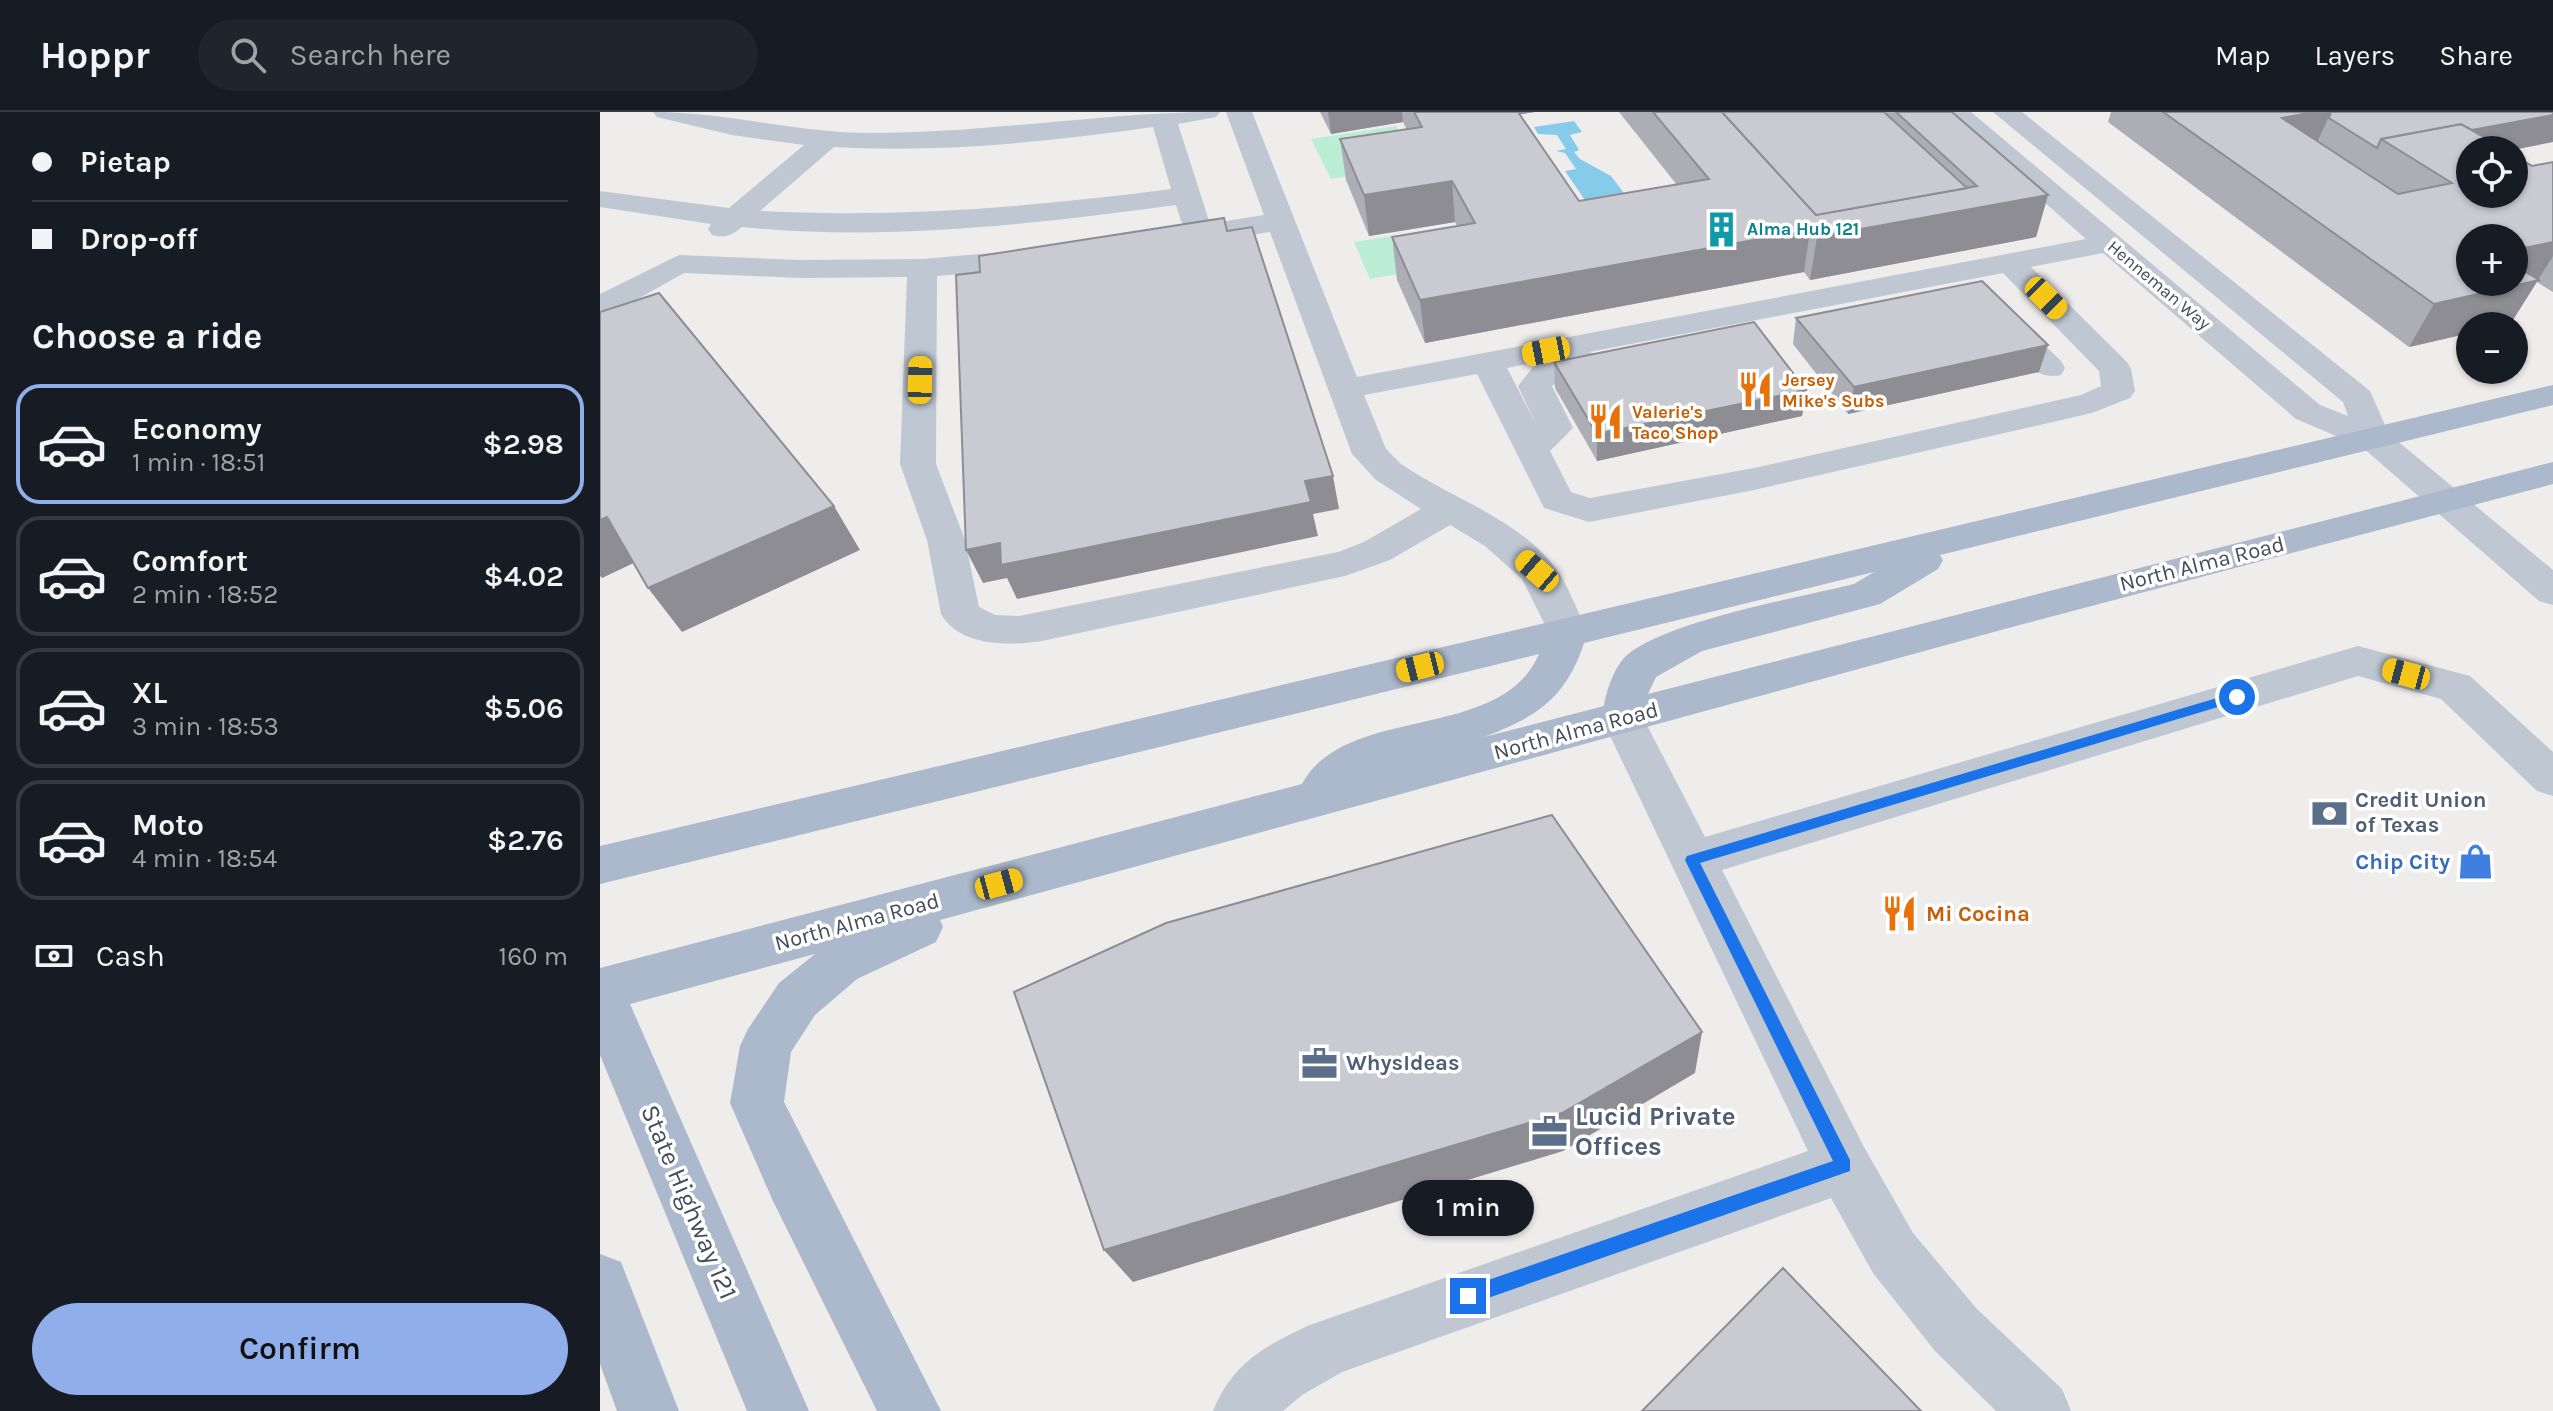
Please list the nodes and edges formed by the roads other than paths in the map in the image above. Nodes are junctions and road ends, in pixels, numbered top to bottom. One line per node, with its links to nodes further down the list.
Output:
1 (666, 112): 8 (street)
2 (1207, 112): 6 (street)
3 (1239, 112): 12 (street)
4 (1955, 112): 15 (street, Henneman Way)
5 (2047, 112): 7 (street)
6 (1162, 115): 8 (street); 9 (street)
7 (2009, 115): 27 (street, Henneman Way)
8 (827, 139): 11 (street)
9 (1187, 195): 11 (street); 13 (street)
10 (600, 199): 11 (street)
11 (734, 219): 18 (street)
12 (1282, 221): 13 (street); 25 (street)
13 (1199, 234): 14 (street)
14 (1142, 243)
15 (2110, 243): 17 (street); 27 (street, Henneman Way)
16 (1072, 254): 19 (street)
17 (2009, 262): 20 (street); 28 (street)
18 (679, 264): 19 (street); 21 (street)
19 (922, 268): 31 (street)
20 (1953, 273): 22 (street); 24 (street)
21 (600, 307)
22 (1723, 317): 23 (street); 28 (street)
23 (1487, 362): 25 (street); 28 (street)
24 (2049, 368)
25 (1346, 389): 31 (street)
26 (2553, 395): 27 (main road)
27 (2374, 439): 30 (street, Henneman Way); 32 (main road)
28 (1530, 450)
29 (2553, 473): 30 (main road, North Alma Road)
30 (2445, 501): 33 (street, Henneman Way); 35 (main road, North Alma Road)
31 (1448, 510): 34 (street)
32 (1962, 537): 34 (main road); 35 (main road)
33 (2553, 591)
34 (1567, 631): 37 (main road); 39 (main road)
35 (1623, 719): 37 (main road, North Alma Road); 38 (street)
36 (2553, 779): 38 (street)
37 (1314, 801): 40 (main road, North Alma Road)
38 (1692, 860): 42 (street)
39 (600, 865)
40 (1029, 876): 41 (main road, North Alma Road); 46 (main road)
41 (600, 992): 45 (main road, State Highway 121)
42 (1844, 1166): 47 (street); 48 (street)
43 (600, 1283): 44 (main road)
44 (648, 1411)
45 (778, 1411)
46 (910, 1411)
47 (1244, 1411)
48 (2040, 1411)

